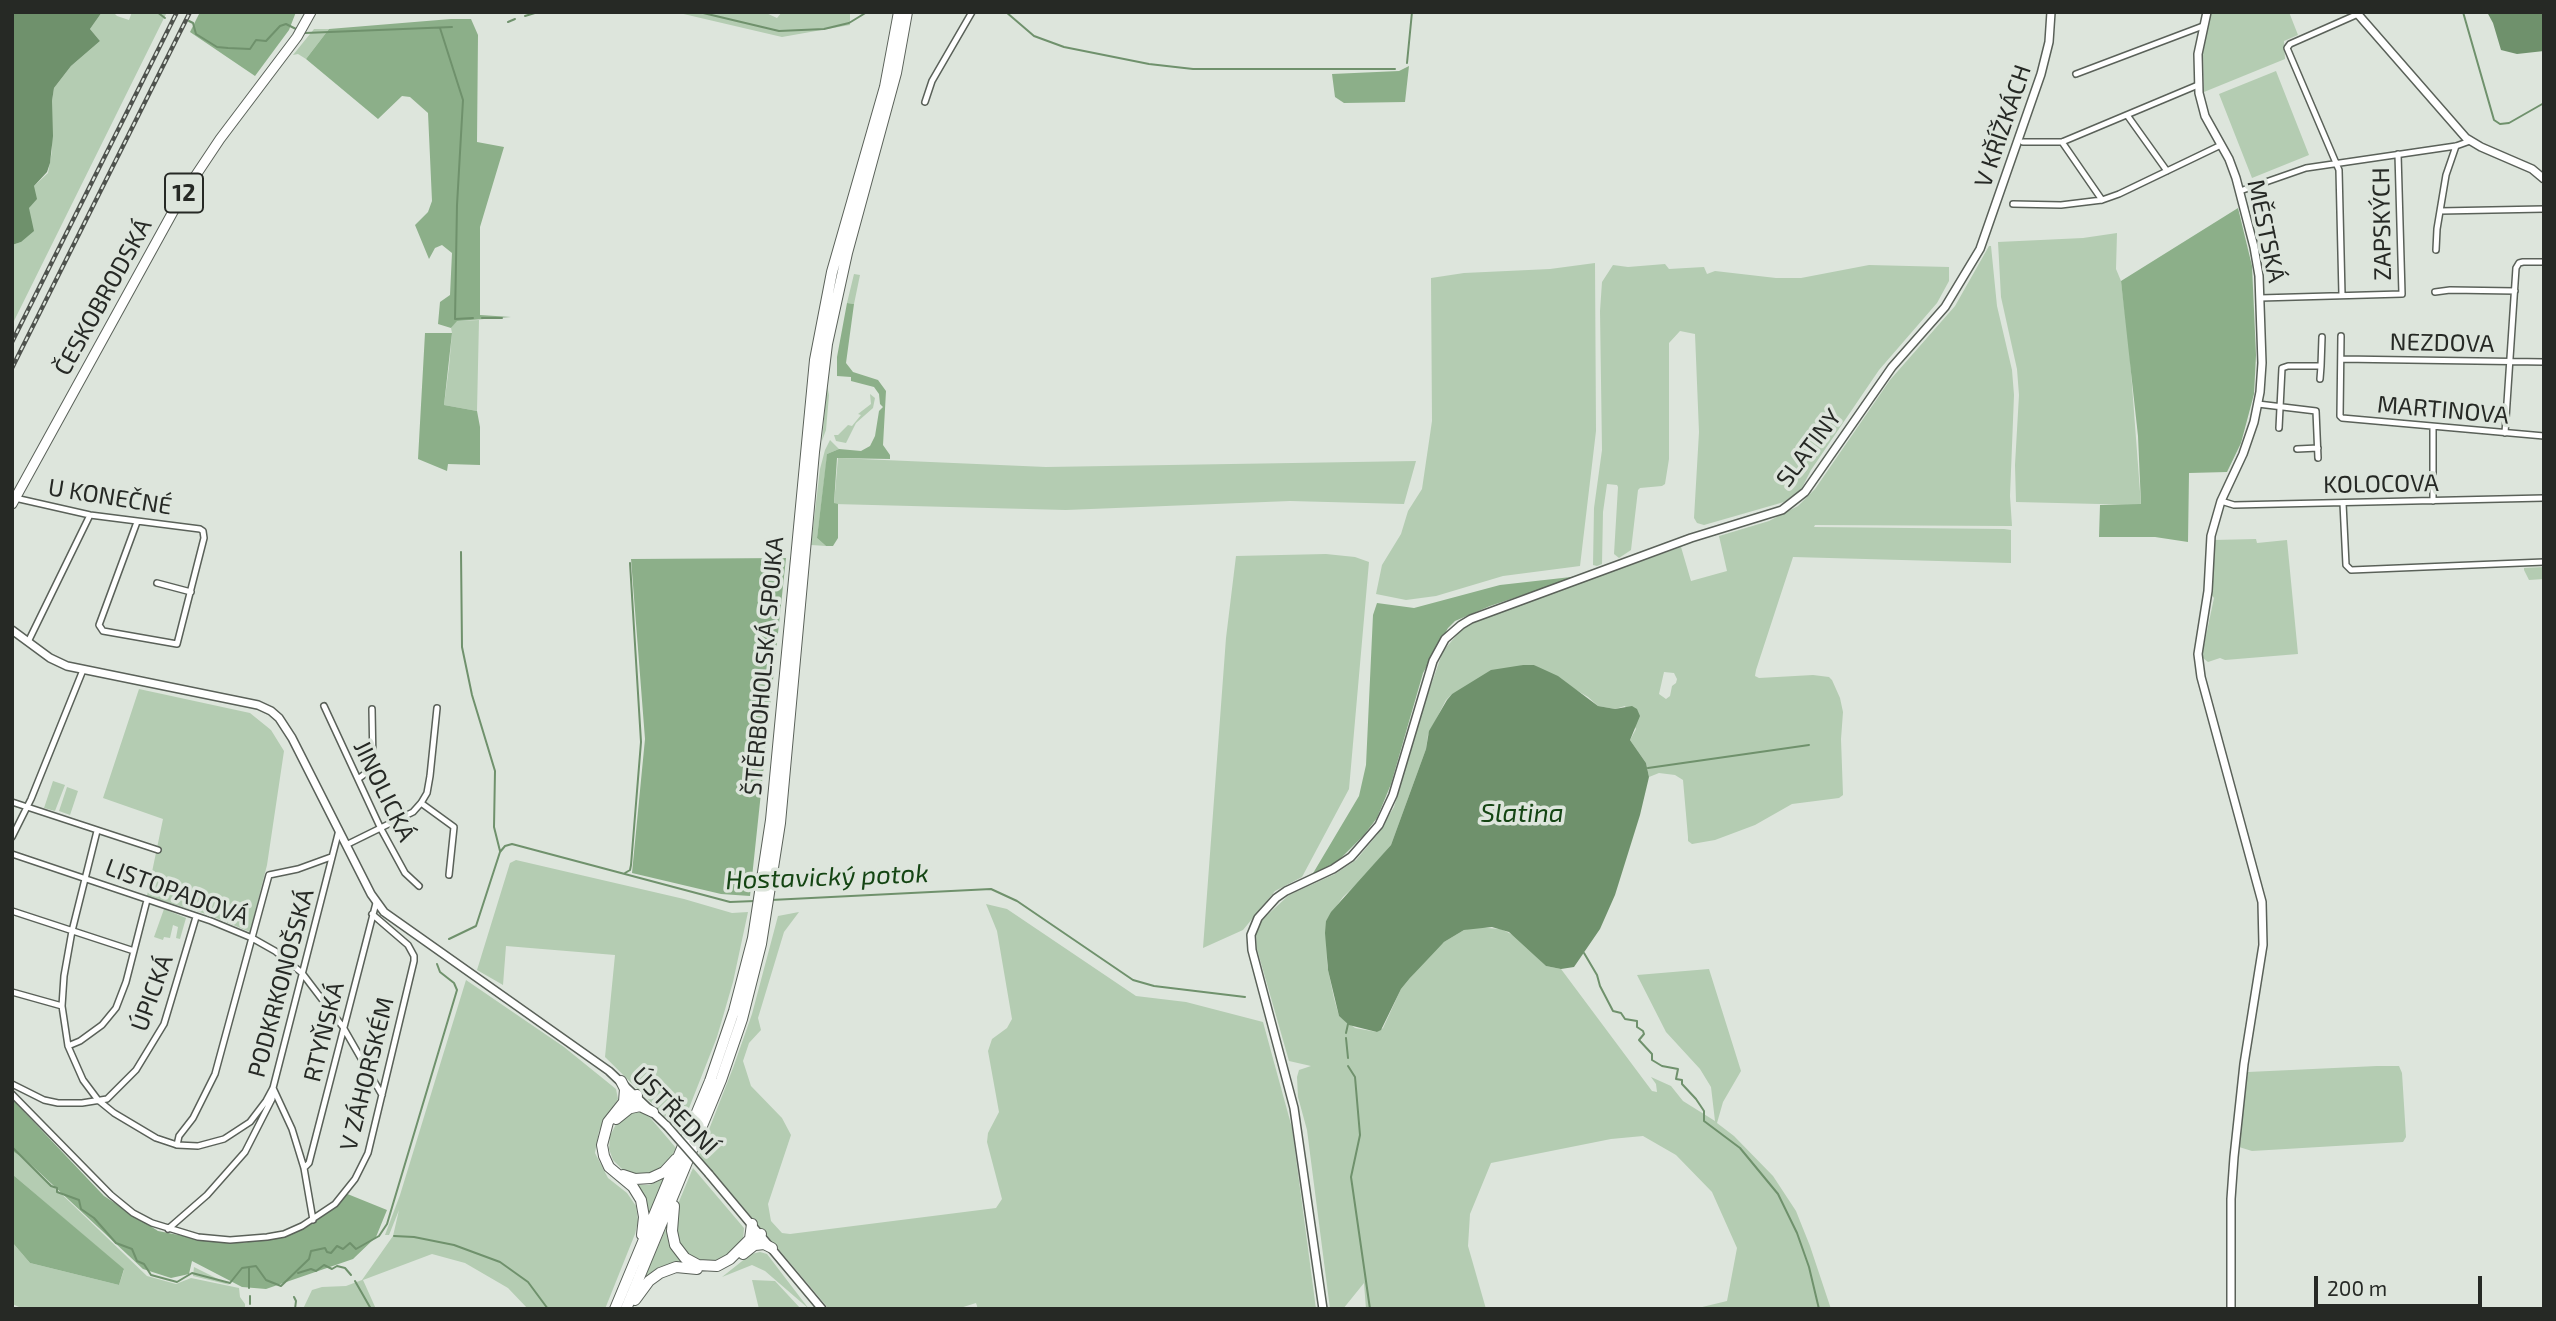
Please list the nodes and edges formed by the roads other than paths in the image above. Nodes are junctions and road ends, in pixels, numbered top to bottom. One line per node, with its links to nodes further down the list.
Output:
1 (311, 12): 52 (main road, ČESKOBRODSKÁ / 12)
2 (899, 12): 81 (highway, ŠTĚRBOHOLSKÁ SPOJKA)
3 (906, 12): 81 (highway, ŠTĚRBOHOLSKÁ SPOJKA)
4 (972, 12): 11 (street)
5 (2051, 12): 27 (street, V KŘÍŽKÁCH)
6 (2207, 12): 8 (street, MĚSTSKÁ)
7 (2357, 13): 13 (street); 19 (street)
8 (2203, 26): 9 (street); 10 (street, MĚSTSKÁ)
9 (2076, 74)
10 (2198, 85): 12 (street); 16 (street, MĚSTSKÁ)
11 (925, 102)
12 (2127, 114): 15 (street); 20 (street)
13 (2470, 141): 17 (street); 21 (street)
14 (2023, 142): 15 (street)
15 (2062, 142): 23 (street)
16 (2221, 145): 20 (street); 22 (street, MĚSTSKÁ)
17 (2456, 146): 18 (street); 26 (street)
18 (2398, 154): 19 (street); 32 (street, ZAPSKÝCH)
19 (2337, 164): 22 (street); 32 (street)
20 (2168, 171): 23 (street)
21 (2544, 179)
22 (2240, 191): 33 (street, MĚSTSKÁ)
23 (2102, 200): 24 (street)
24 (2013, 204)
25 (2544, 209): 26 (street)
26 (2440, 211): 28 (street)
27 (1980, 249): 118 (street, SLATINY)
28 (2436, 250)
29 (2544, 262): 30 (street)
30 (2515, 291): 31 (street); 37 (street)
31 (2435, 292)
32 (2342, 295): 33 (street)
33 (2260, 298): 41 (street, MĚSTSKÁ)
34 (2342, 336): 36 (street)
35 (2322, 337): 39 (street)
36 (2341, 359): 37 (street, NEZDOVA); 43 (street, MARTINOVA)
37 (2510, 362): 38 (street, NEZDOVA); 45 (street)
38 (2544, 362)
39 (2321, 366): 40 (street); 42 (street)
40 (2320, 379)
41 (2258, 404): 42 (street); 51 (street, MĚSTSKÁ)
42 (2280, 407): 44 (street); 47 (street)
43 (2433, 427): 45 (street, MARTINOVA); 53 (street)
44 (2279, 428)
45 (2505, 433): 46 (street, MARTINOVA)
46 (2544, 436)
47 (2318, 448): 48 (street); 49 (street)
48 (2297, 449)
49 (2318, 458)
50 (2544, 498): 53 (street, KOLOCOVA)
51 (2221, 500): 54 (street, KOLOCOVA); 119 (street, MĚSTSKÁ)
52 (14, 501): 55 (street, U KONEČNÉ)
53 (2433, 501): 54 (street, KOLOCOVA)
54 (2343, 503): 57 (street)
55 (90, 515): 56 (street, U KONEČNÉ); 61 (street)
56 (137, 522): 59 (street, U KONEČNÉ); 59 (street)
57 (2544, 562)
58 (157, 583): 59 (street)
59 (191, 592)
60 (12, 630): 61 (street, ÚSTŘEDNÍ)
61 (28, 642): 62 (street, ÚSTŘEDNÍ)
62 (83, 670): 69 (street); 71 (street, ÚSTŘEDNÍ)
63 (324, 706): 66 (street, JINOLICKÁ)
64 (437, 708): 68 (street)
65 (372, 709): 66 (street)
66 (358, 779): 70 (street, JINOLICKÁ)
67 (12, 802): 69 (street)
68 (421, 803): 70 (street); 78 (street)
69 (28, 807): 72 (street); 73 (street)
70 (381, 829): 74 (street); 80 (street, JINOLICKÁ)
71 (338, 830): 74 (street, ÚSTŘEDNÍ); 77 (street, PODKRKONOŠSKÁ)
72 (97, 831): 75 (street); 79 (street, PODKRKONOŠSKÁ)
73 (12, 838)
74 (346, 845): 83 (street, ÚSTŘEDNÍ)
75 (158, 850)
76 (12, 854): 79 (street, LISTOPADOVÁ)
77 (331, 857): 89 (street, PODKRKONOŠSKÁ); 91 (street, PODKRKONOŠSKÁ)
78 (449, 875)
79 (85, 878): 82 (street, LISTOPADOVÁ); 88 (street, PODKRKONOŠSKÁ)
80 (419, 886)
81 (766, 894): 84 (highway, ŠTĚRBOHOLSKÁ SPOJKA)
82 (147, 900): 87 (street, LISTOPADOVÁ); 90 (street)
83 (376, 902): 86 (street, RTYŇSKÁ); 96 (street, ÚSTŘEDNÍ)
84 (763, 910): 105 (highway, ŠTĚRBOHOLSKÁ SPOJKA); 108 (highway, ŠTĚRBOHOLSKÁ SPOJKA)
85 (12, 911): 88 (street)
86 (372, 914): 94 (street, RTYŇSKÁ); 100 (street, V ZÁHORSKÉM)
87 (195, 917): 89 (street, LISTOPADOVÁ); 102 (street, ÚPICKÁ)
88 (72, 931): 90 (street); 93 (street, PODKRKONOŠSKÁ)
89 (252, 938): 91 (street, LISTOPADOVÁ); 106 (street)
90 (134, 951): 95 (street)
91 (302, 972): 94 (street, LISTOPADOVÁ); 98 (street, PODKRKONOŠSKÁ)
92 (12, 992): 93 (street)
93 (62, 1006): 95 (street, PODKRKONOŠSKÁ)
94 (343, 1027): 100 (street, LISTOPADOVÁ); 107 (street, RTYŇSKÁ)
95 (68, 1045): 102 (street, PODKRKONOŠSKÁ)
96 (621, 1081): 101 (street, ÚSTŘEDNÍ); 103 (highway)
97 (12, 1084): 102 (street)
98 (273, 1088): 106 (street, PODKRKONOŠSKÁ); 107 (street); 111 (street)
99 (12, 1094): 111 (street, V ZÁHORSKÉM)
100 (382, 1095): 109 (street, V ZÁHORSKÉM)
101 (637, 1095): 103 (highway); 104 (street, ÚSTŘEDNÍ)
102 (98, 1100): 106 (street, PODKRKONOŠSKÁ)
103 (627, 1105): 104 (highway); 105 (highway); 114 (highway)
104 (653, 1112): 110 (street, ÚSTŘEDNÍ, bridge)
105 (689, 1137): 114 (highway, ŠTĚRBOHOLSKÁ SPOJKA)
106 (177, 1145)
107 (304, 1168): 109 (street)
108 (678, 1185): 112 (highway); 116 (highway, ŠTĚRBOHOLSKÁ SPOJKA)
109 (313, 1220): 111 (street, V ZÁHORSKÉM)
110 (752, 1224): 112 (highway)
111 (168, 1229)
112 (755, 1240): 113 (highway); 116 (highway)
113 (772, 1248): 117 (street)
114 (636, 1260): 115 (highway, ŠTĚRBOHOLSKÁ SPOJKA)
115 (615, 1309)
116 (627, 1309)
117 (822, 1309)
118 (1323, 1309)
119 (2231, 1309)

